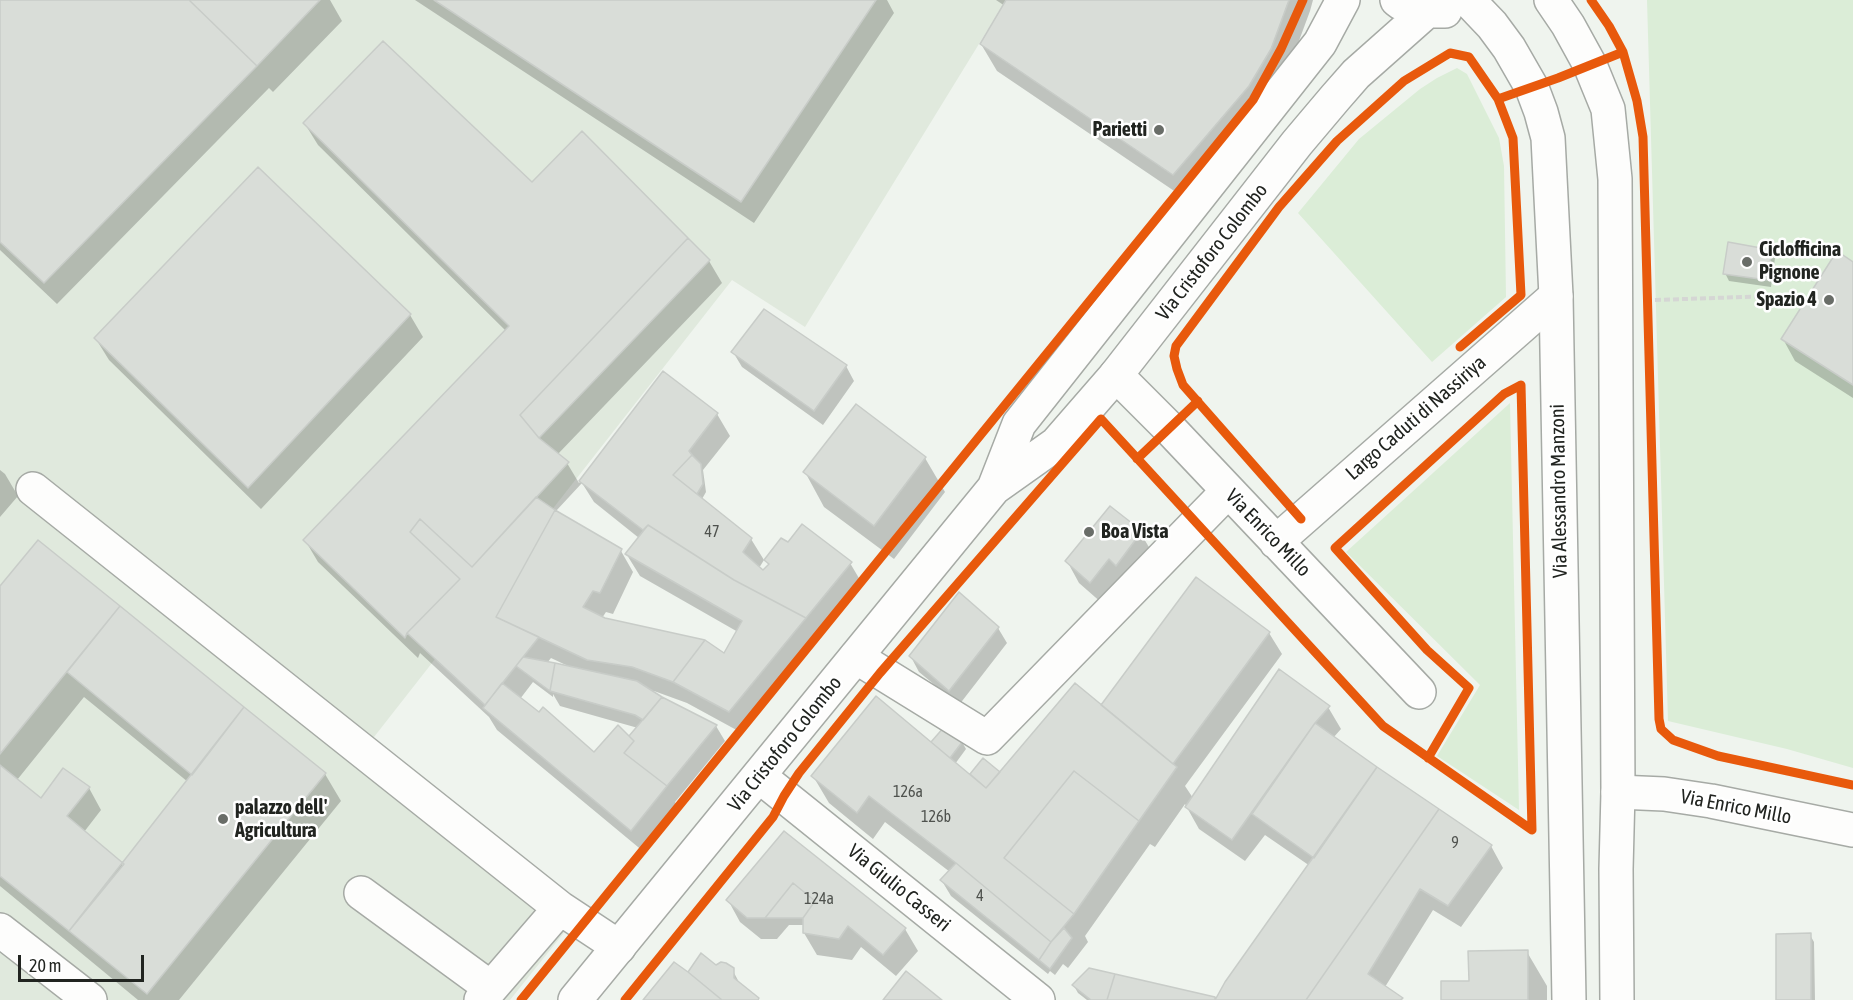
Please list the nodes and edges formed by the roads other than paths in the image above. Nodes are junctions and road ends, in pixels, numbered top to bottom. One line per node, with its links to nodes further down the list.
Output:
1 (1343, 0): 7 (main road, Via Cristoforo Colombo)
2 (1551, 0): 14 (main road)
3 (1475, 2): 4 (main road, Via Cristoforo Colombo); 5 (main road, Via Alessandro Manzoni)
4 (1412, 5): 6 (main road, Via Cristoforo Colombo)
5 (1556, 296): 10 (main road, Largo Caduti di Nassiriya); 24 (main road, Via Alessandro Manzoni)
6 (1116, 375): 7 (main road, Via Cristoforo Colombo); 9 (main road, Via Enrico Millo)
7 (994, 488): 11 (main road, Via Cristoforo Colombo)
8 (33, 489): 17 (main road)
9 (1228, 490): 10 (main road, Via Enrico Millo); 11 (main road)
10 (1276, 542): 12 (main road, Via Enrico Millo)
11 (856, 657): 13 (main road, Via Cristoforo Colombo)
12 (1419, 692)
13 (759, 776): 19 (main road, Via Cristoforo Colombo); 23 (main road, Via Giulio Casseri)
14 (1618, 792): 15 (main road, Via Enrico Millo); 25 (main road)
15 (1853, 830)
16 (361, 893): 20 (main road)
17 (560, 908): 19 (main road); 20 (main road)
18 (0, 930): 21 (main road)
19 (619, 947): 22 (main road, Via Cristoforo Colombo)
20 (486, 994)
21 (90, 1000)
22 (575, 1000)
23 (1038, 1000)
24 (1569, 1000)
25 (1617, 1000)

